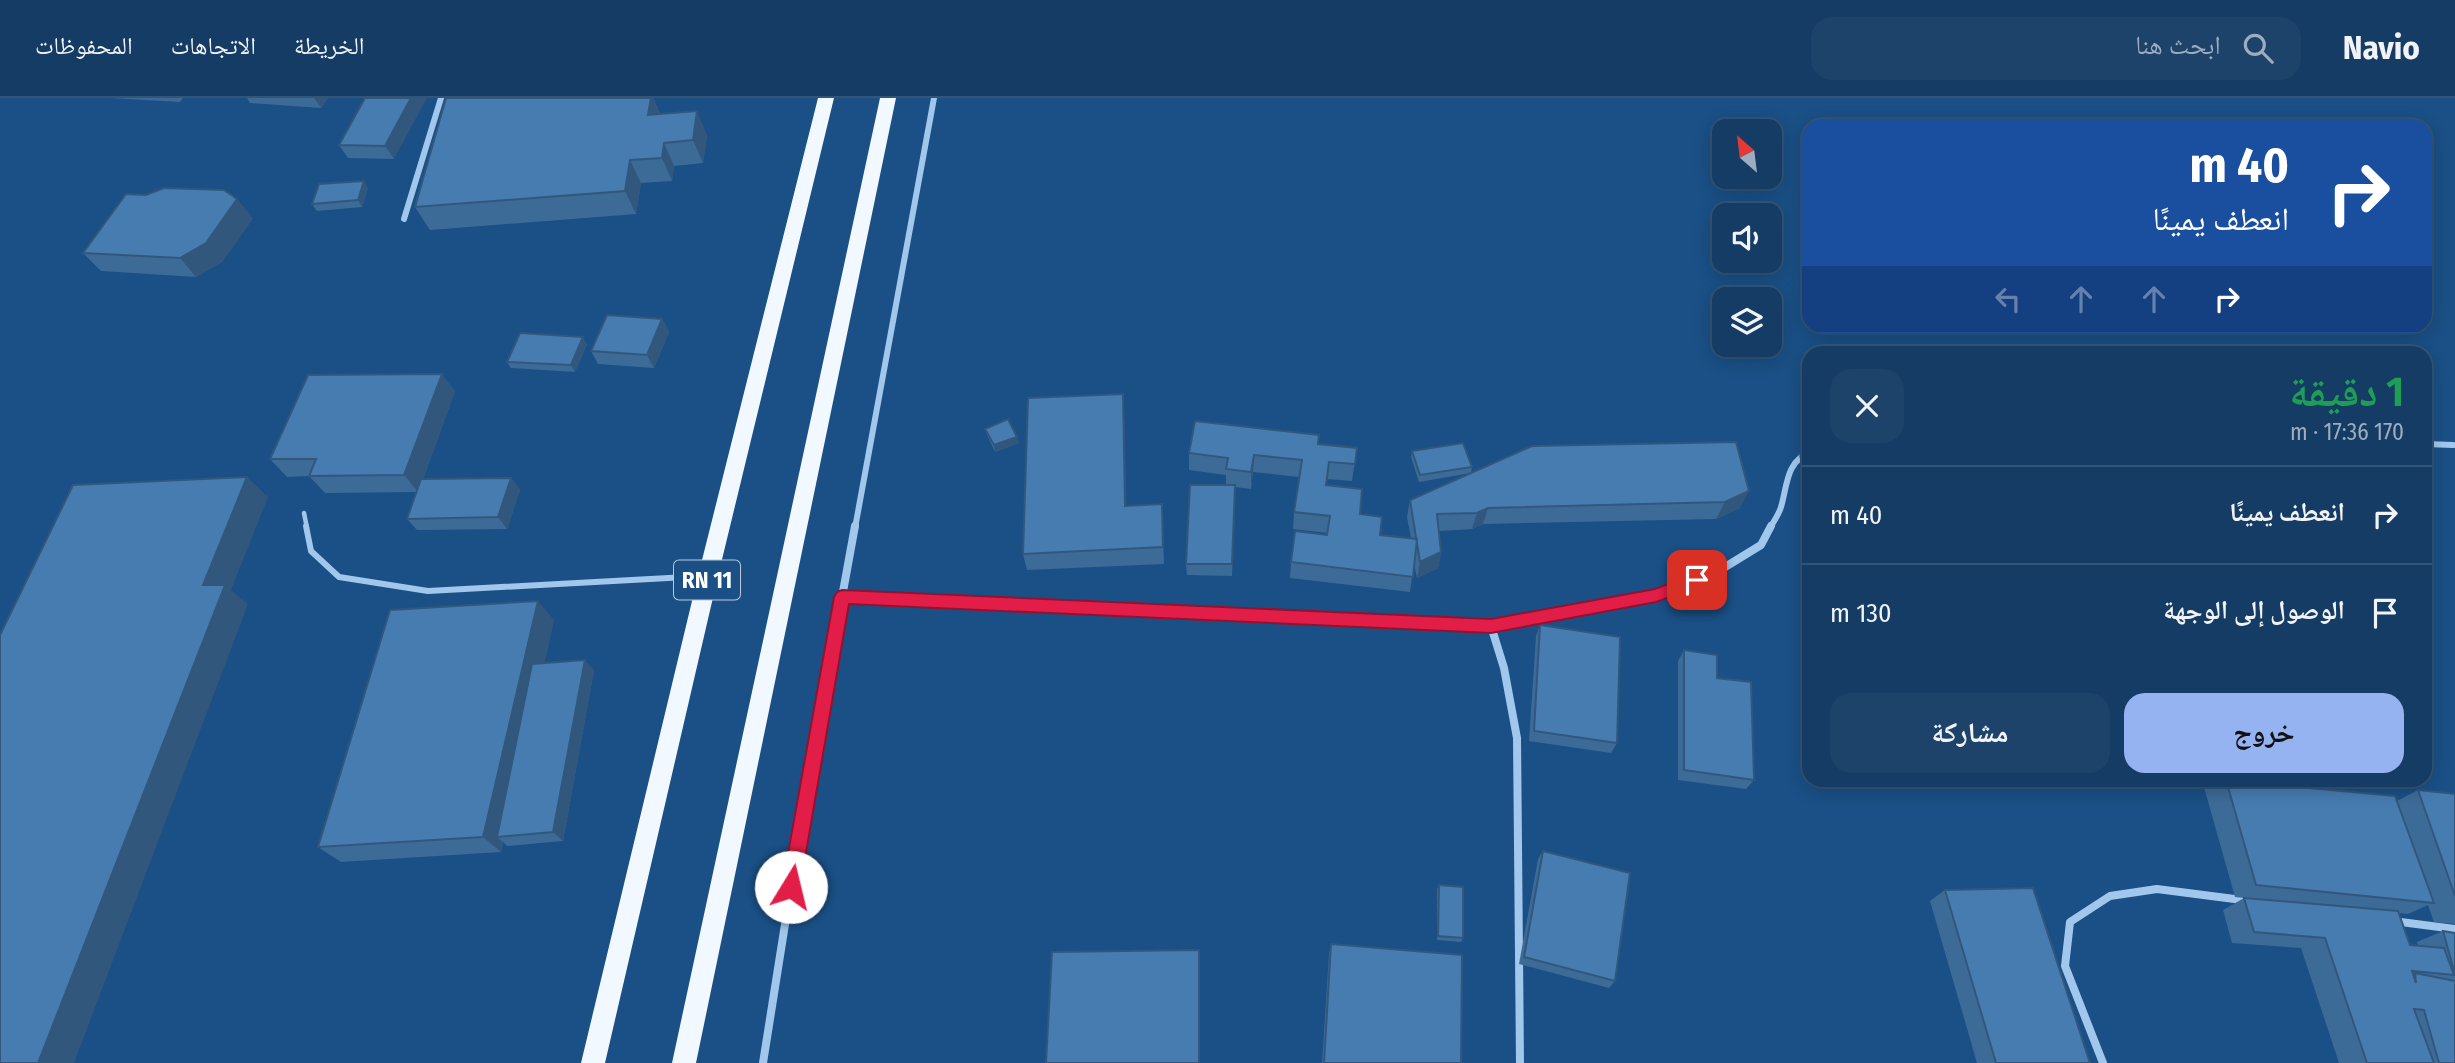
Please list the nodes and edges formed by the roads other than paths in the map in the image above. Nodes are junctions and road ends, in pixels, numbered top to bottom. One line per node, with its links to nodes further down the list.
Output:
1 (441, 98): 5 (street)
2 (826, 98): 10 (highway, RN 11)
3 (888, 98): 17 (highway)
4 (934, 98): 11 (street)
5 (404, 219)
6 (2432, 444): 7 (street)
7 (2454, 446)
8 (1802, 455): 12 (street)
9 (304, 513): 10 (lane)
10 (708, 576): 16 (highway, RN 11)
11 (842, 597): 12 (street); 18 (street)
12 (1491, 626): 19 (street)
13 (2265, 904): 20 (street)
14 (2387, 920): 15 (street)
15 (2455, 929)
16 (593, 1063)
17 (684, 1063)
18 (763, 1063)
19 (1520, 1063)
20 (2103, 1063)

